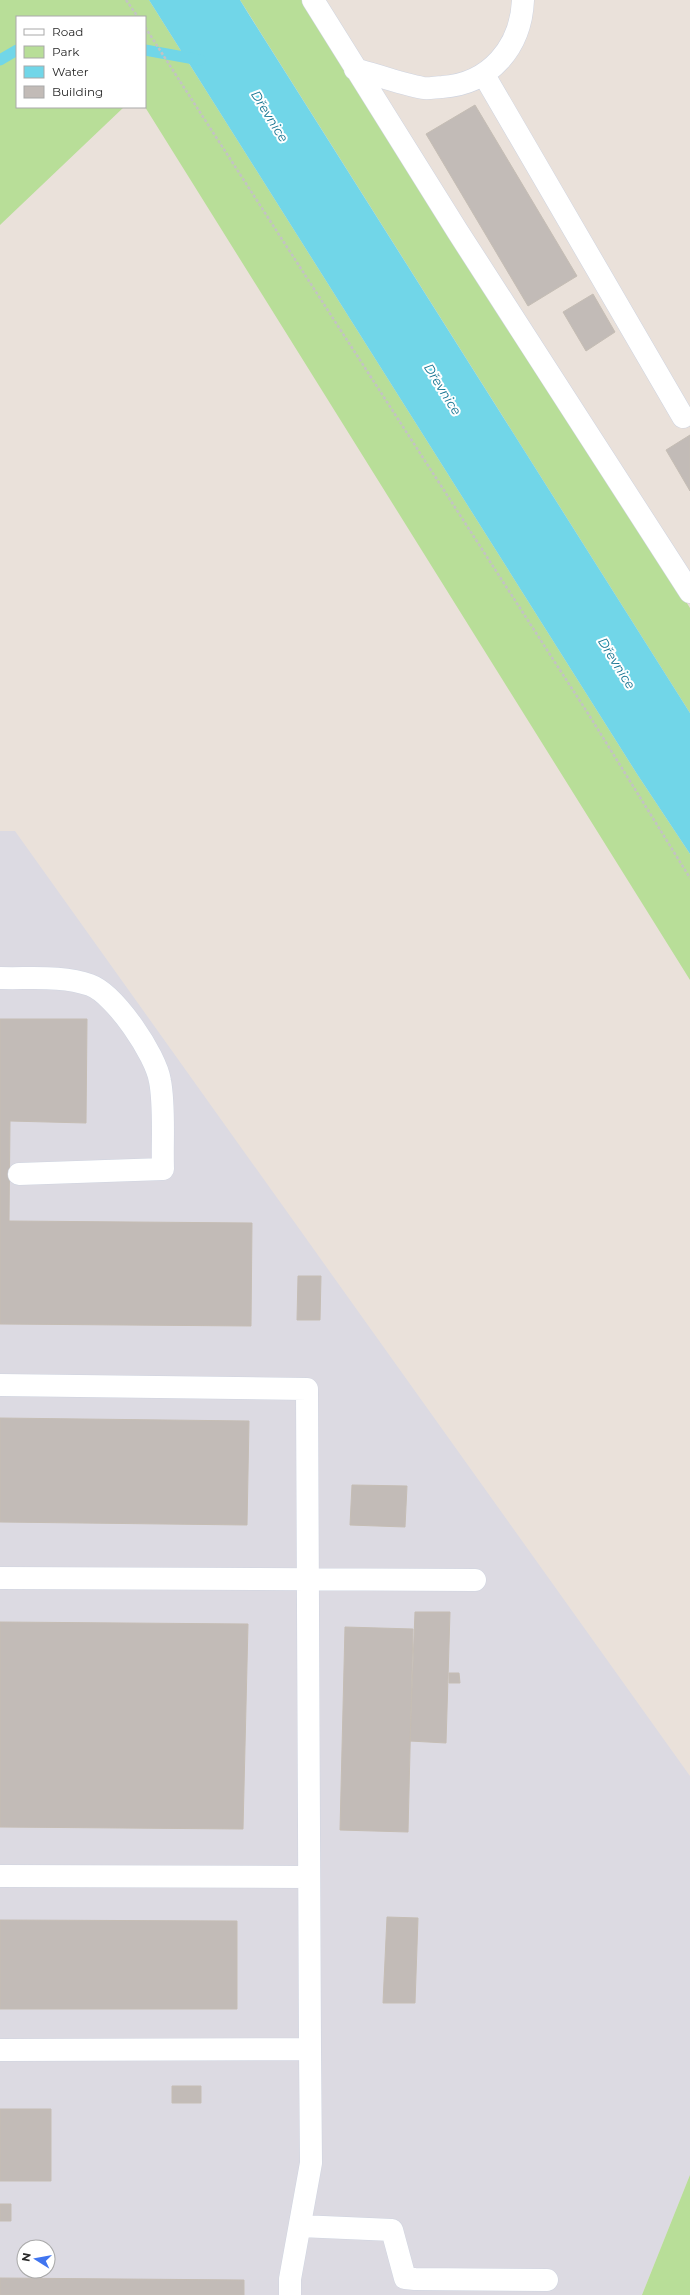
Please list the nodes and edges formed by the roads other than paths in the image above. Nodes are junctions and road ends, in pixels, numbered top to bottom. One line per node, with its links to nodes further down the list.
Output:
1 (314, 0): 3 (lane)
2 (523, 0): 4 (lane)
3 (355, 69): 4 (lane); 6 (lane)
4 (484, 75): 5 (lane)
5 (683, 417)
6 (690, 592)
7 (0, 978): 8 (lane)
8 (19, 1174)
9 (0, 1385): 11 (lane)
10 (0, 1578): 11 (lane)
11 (308, 1580): 12 (lane); 14 (lane)
12 (475, 1580)
13 (0, 1876): 14 (lane)
14 (310, 1876): 15 (lane)
15 (310, 2049): 16 (lane); 17 (lane)
16 (0, 2050)
17 (300, 2226): 19 (lane); 20 (lane)
18 (547, 2280): 19 (lane)
19 (414, 2287)
20 (290, 2295)

